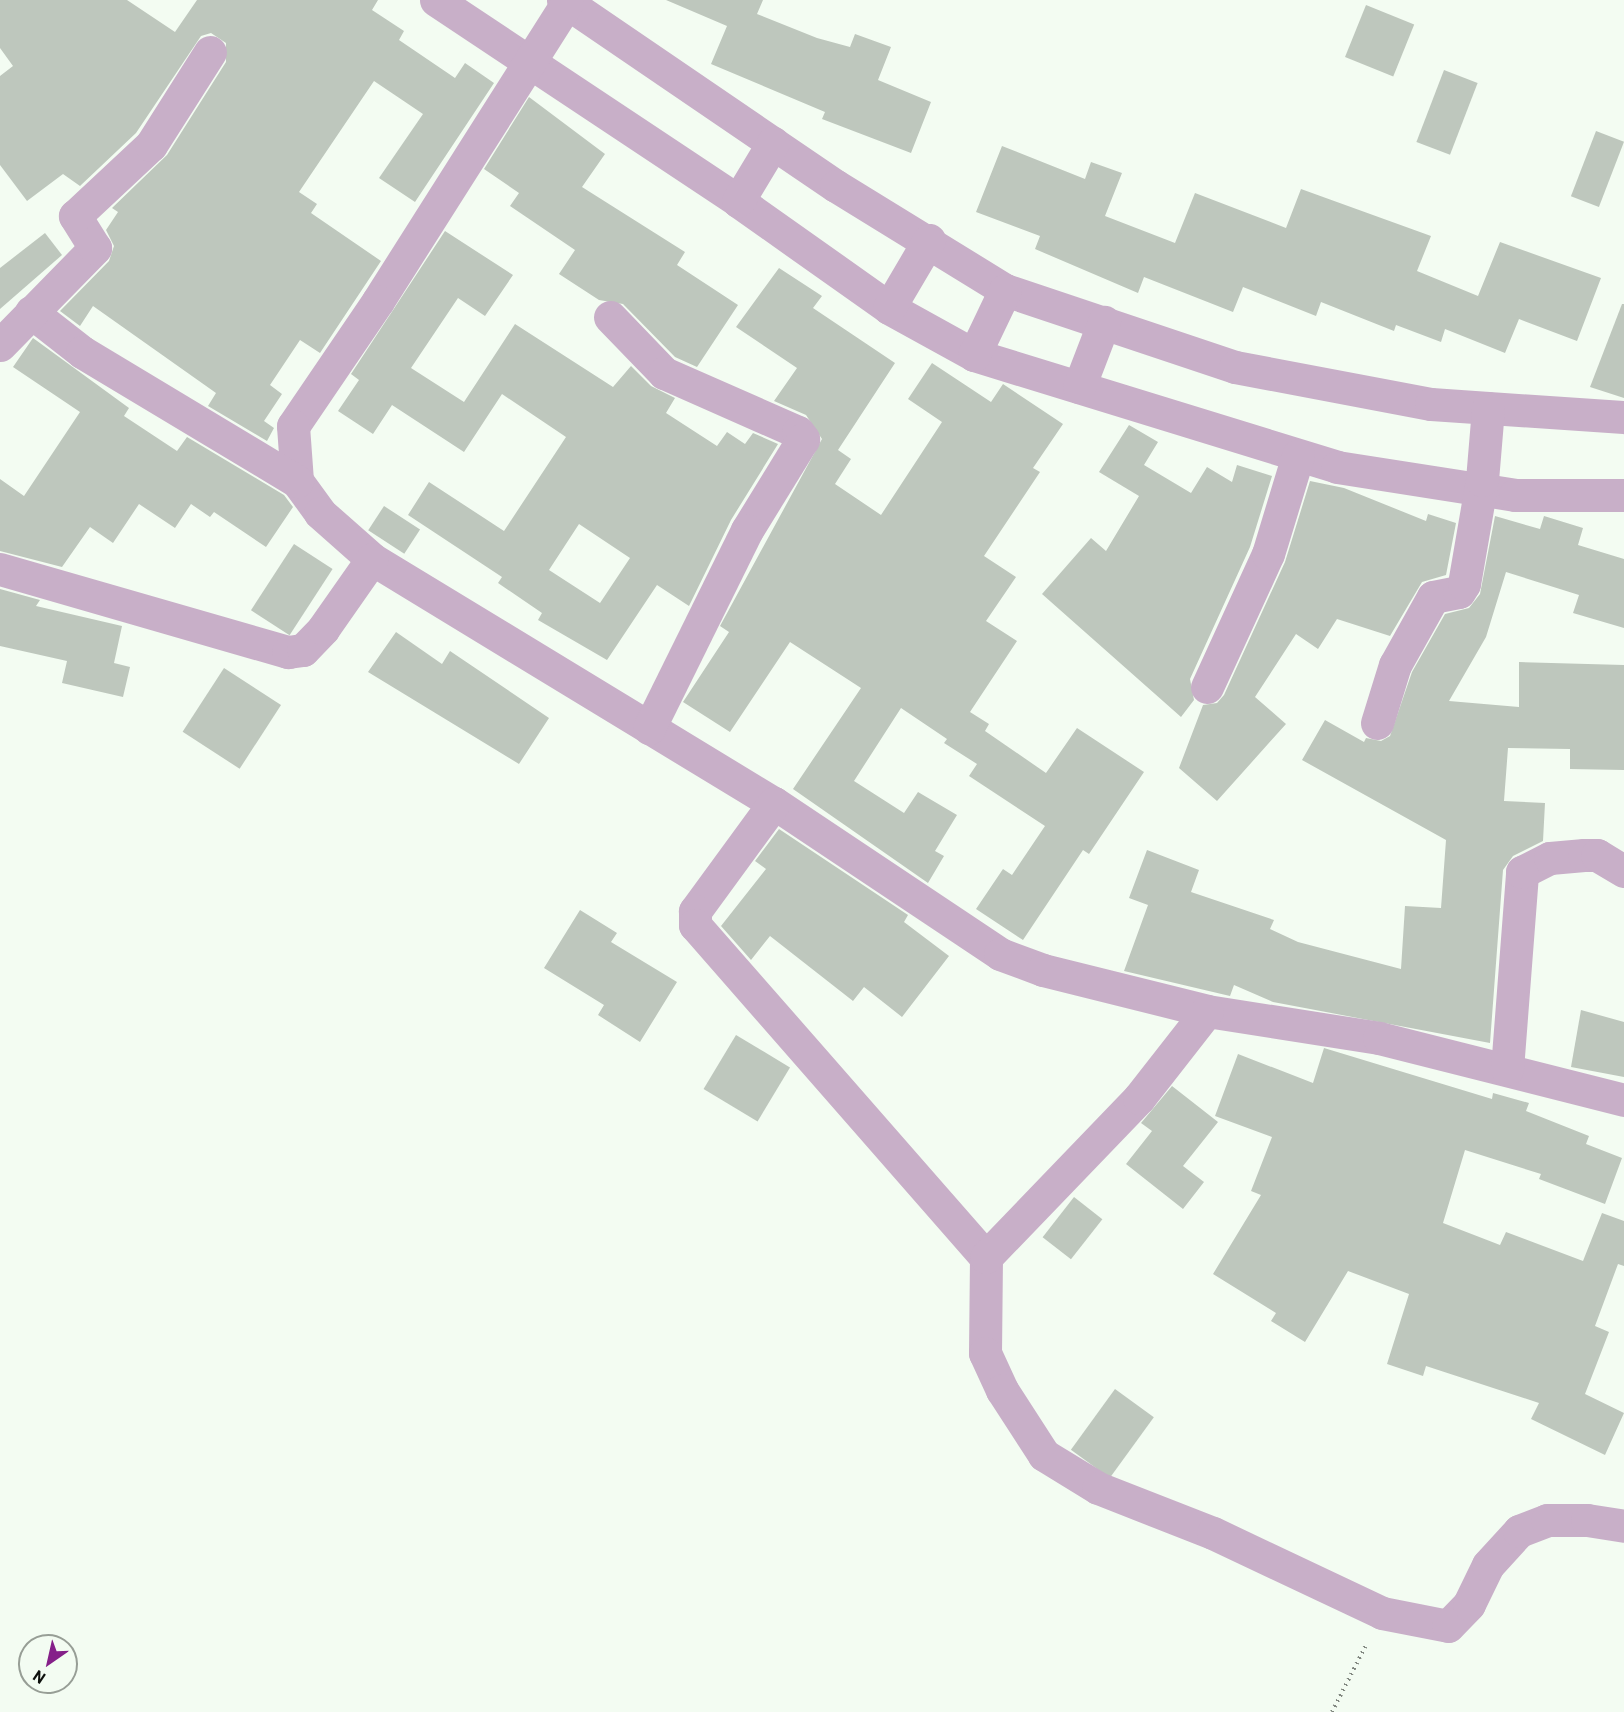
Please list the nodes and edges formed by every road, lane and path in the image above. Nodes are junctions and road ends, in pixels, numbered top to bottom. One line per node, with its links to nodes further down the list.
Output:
1 (436, 0): 4 (street)
2 (565, 1): 4 (street); 5 (street)
3 (210, 52): 9 (street)
4 (533, 54): 5 (street); 19 (street)
5 (754, 174): 6 (street); 8 (street)
6 (923, 251): 7 (street); 8 (street)
7 (1000, 299): 11 (street); 13 (street)
8 (892, 302): 13 (street)
9 (31, 312): 12 (street); 19 (street)
10 (610, 317): 25 (street)
11 (1100, 331): 14 (street); 15 (street)
12 (0, 345)
13 (977, 349): 14 (street)
14 (1082, 381): 17 (street)
15 (1488, 408): 16 (street); 18 (street)
16 (1624, 417)
17 (1298, 455): 18 (street); 23 (street)
18 (1482, 474): 20 (street); 24 (street)
19 (297, 481): 21 (street)
20 (1624, 495)
21 (372, 559): 22 (street); 25 (street)
22 (0, 569)
23 (1207, 687)
24 (1377, 723)
25 (649, 728): 26 (street)
26 (774, 803): 28 (street); 31 (street)
27 (1624, 870): 29 (street)
28 (1207, 1011): 29 (street); 31 (street)
29 (1507, 1069): 30 (street)
30 (1624, 1100)
31 (986, 1257): 33 (street)
32 (1624, 1526): 33 (street)
33 (1382, 1613): 34 (path)
34 (1332, 1712)

